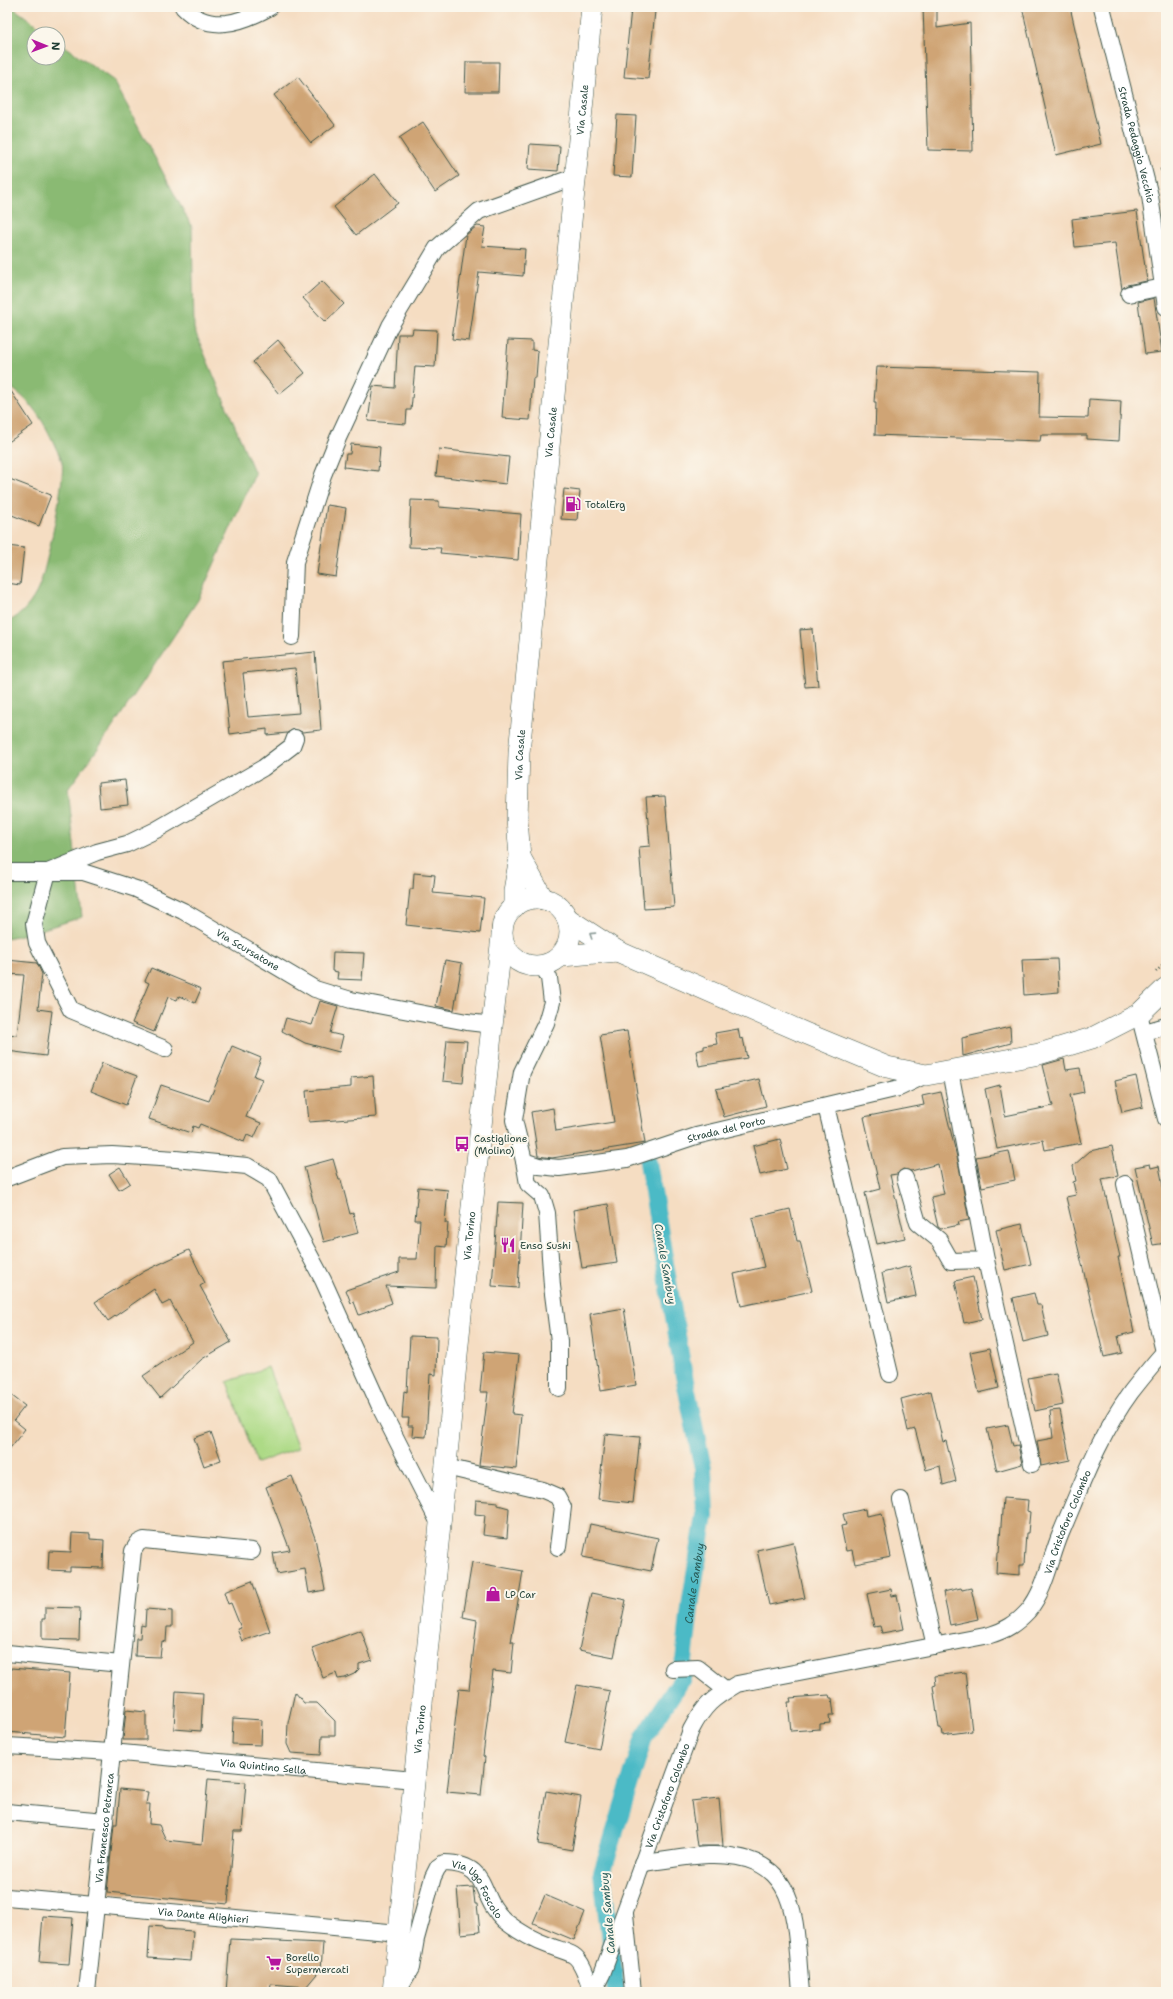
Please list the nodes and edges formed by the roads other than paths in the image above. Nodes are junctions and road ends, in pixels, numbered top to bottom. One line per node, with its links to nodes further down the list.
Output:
1 (183, 7): 2 (street)
2 (270, 7)
3 (592, 7): 5 (main road, Via Casale)
4 (1102, 7): 6 (street, Strada Pedaggio Vecchio)
5 (577, 176): 9 (street); 11 (main road, Via Casale)
6 (1163, 287): 7 (street); 8 (street, Strada Pedaggio Vecchio)
7 (1128, 294)
8 (1166, 307)
9 (292, 638)
10 (295, 738): 13 (street)
11 (520, 857): 14 (main road); 15 (main road)
12 (7, 872): 13 (street, Via Scursatone)
13 (48, 872): 23 (street, Via Scursatone); 26 (street)
14 (543, 899): 15 (main road); 16 (main road)
15 (514, 907): 17 (main road)
16 (568, 919): 18 (main road, one-way to 16); 19 (main road)
17 (502, 936): 20 (main road); 23 (main road, Via Torino)
18 (617, 951): 19 (main road); 28 (main road)
19 (562, 956): 21 (main road)
20 (520, 963): 21 (main road); 23 (main road)
21 (543, 966): 31 (street)
22 (1166, 988): 24 (main road)
23 (494, 1015): 40 (main road, Via Torino)
24 (1142, 1023): 25 (street); 27 (main road); 30 (street)
25 (1166, 1026)
26 (165, 1049)
27 (950, 1071): 28 (main road); 35 (street)
28 (926, 1075): 29 (street, Strada del Porto)
29 (826, 1106): 31 (street, Strada del Porto); 37 (street)
30 (1166, 1119)
31 (524, 1161): 38 (street)
32 (7, 1178): 42 (street)
33 (905, 1178): 35 (street)
34 (1125, 1184): 36 (street)
35 (986, 1260): 39 (street)
36 (1165, 1351): 45 (street, Via Cristoforo Colombo)
37 (890, 1374)
38 (559, 1388)
39 (1032, 1464)
40 (446, 1467): 42 (main road, Via Torino); 43 (street)
41 (901, 1500): 45 (street)
42 (440, 1527): 52 (main road, Via Torino)
43 (558, 1547)
44 (252, 1551): 47 (street, Via Francesco Petrarca)
45 (935, 1646): 49 (street, Via Cristoforo Colombo)
46 (7, 1653): 47 (street)
47 (121, 1664): 51 (street, Via Francesco Petrarca)
48 (673, 1669): 49 (street)
49 (726, 1690): 55 (street, Via Cristoforo Colombo)
50 (7, 1746): 51 (street, Via Quintino Sella)
51 (111, 1752): 52 (street, Via Quintino Sella); 54 (street, Via Francesco Petrarca)
52 (414, 1780): 59 (main road, Via Torino)
53 (7, 1812): 54 (street)
54 (104, 1821): 57 (street, Via Francesco Petrarca)
55 (642, 1863): 58 (street, Via Cristoforo Colombo); 65 (street)
56 (7, 1897): 57 (street, Via Dante Alighieri)
57 (96, 1906): 59 (street, Via Dante Alighieri); 60 (street, Via Francesco Petrarca)
58 (625, 1911): 63 (street, Via Cristoforo Colombo); 64 (street, Via Cristoforo Colombo)
59 (399, 1933): 61 (main road, Via Torino)
60 (87, 1992)
61 (393, 1992)
62 (397, 1992): 63 (street, Via Ugo Foscolo)
63 (593, 1992)
64 (633, 1992)
65 (801, 1992)

